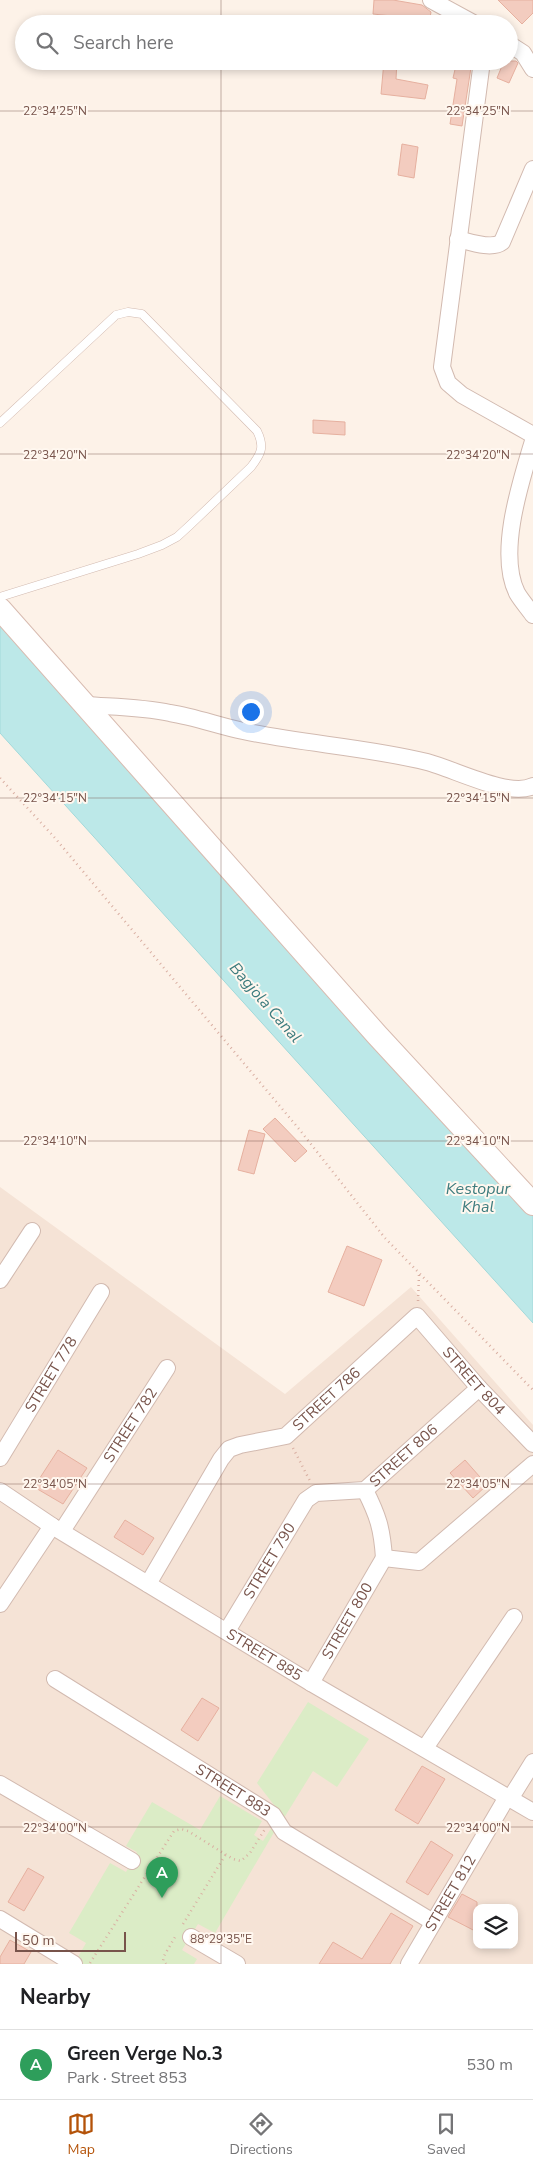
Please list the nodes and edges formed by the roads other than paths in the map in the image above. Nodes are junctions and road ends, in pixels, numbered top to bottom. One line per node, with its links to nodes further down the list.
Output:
1 (431, 0): 2 (street)
2 (458, 15)
3 (518, 50): 4 (street)
4 (533, 68)
5 (481, 70): 7 (street)
6 (533, 169): 7 (street)
7 (458, 239): 9 (street)
8 (0, 423): 11 (lane)
9 (533, 435)
10 (533, 441): 12 (street)
11 (0, 597)
12 (533, 614)
13 (4, 618): 14 (street)
14 (86, 705): 15 (street); 16 (street)
15 (533, 786)
16 (533, 1204)
17 (32, 1231): 18 (street)
18 (0, 1280)
19 (101, 1292): 24 (street, STREET 778)
20 (417, 1316): 22 (street, STREET 804); 31 (street, STREET 786)
21 (167, 1368): 29 (street, STREET 782)
22 (479, 1388): 23 (street, STREET 804); 26 (street, STREET 806)
23 (533, 1444)
24 (0, 1458)
25 (533, 1464): 30 (street)
26 (365, 1490): 28 (street, STREET 806); 30 (street)
27 (0, 1491): 29 (street, STREET 885)
28 (316, 1493): 34 (street, STREET 790)
29 (57, 1528): 31 (street, STREET 885); 32 (street, STREET 782)
30 (384, 1558): 36 (street, STREET 800)
31 (148, 1584): 34 (street, STREET 885)
32 (0, 1604)
33 (514, 1617): 37 (street)
34 (227, 1631): 36 (street, STREET 885)
35 (55, 1679): 44 (street, STREET 883)
36 (312, 1683): 37 (street, STREET 885)
37 (425, 1748): 40 (street, STREET 885)
38 (533, 1762): 40 (street, STREET 812)
39 (0, 1784): 42 (street)
40 (509, 1798): 41 (street, STREET 885); 44 (street, STREET 812)
41 (533, 1812)
42 (132, 1861)
43 (0, 1919): 46 (street)
44 (433, 1922): 48 (street, STREET 812)
45 (190, 1937): 47 (street)
46 (74, 1964)
47 (238, 1964)
48 (408, 1964)

